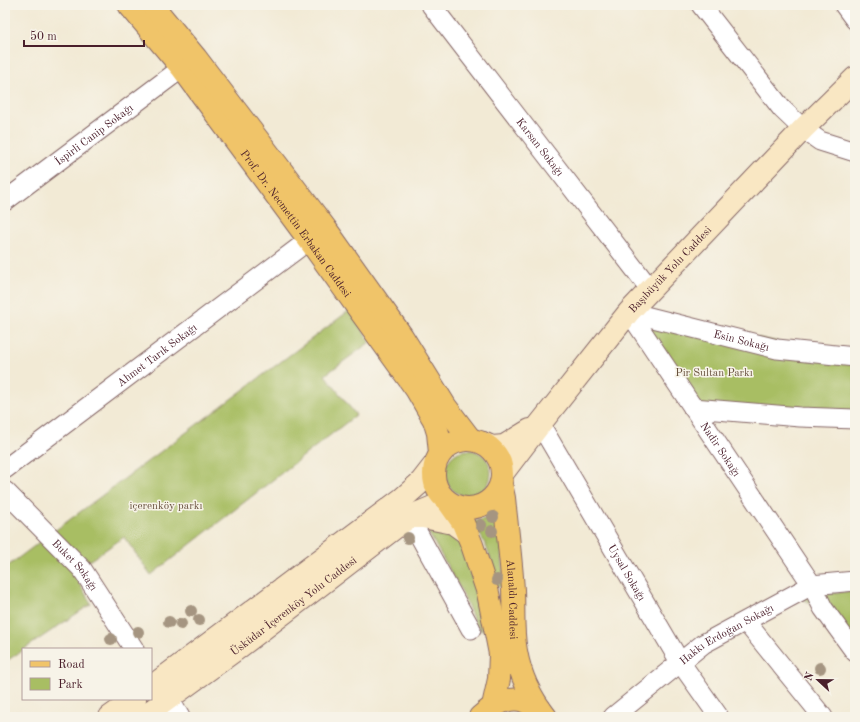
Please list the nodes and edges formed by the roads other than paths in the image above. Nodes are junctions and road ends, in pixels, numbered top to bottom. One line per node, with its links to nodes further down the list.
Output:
1 (130, 5): 7 (main road, Prof. Dr. Necmettin Erbakan Caddesi)
2 (152, 5): 19 (main road, Prof. Dr. Necmettin Erbakan Caddesi)
3 (431, 5): 13 (street, Karsan Sokağı)
4 (701, 5): 9 (street)
5 (844, 5): 6 (street)
6 (855, 20)
7 (182, 68): 11 (street, İspirli Canip Sokağı); 12 (main road, Prof. Dr. Necmettin Erbakan Caddesi)
8 (855, 78): 9 (main road, Başıbüyük Yolu Caddesi)
9 (803, 129): 10 (street); 13 (main road, Başıbüyük Yolu Caddesi)
10 (855, 152)
11 (5, 201)
12 (309, 240): 20 (main road, Prof. Dr. Necmettin Erbakan Caddesi); 21 (street, Ahmet Tarık Sokağı)
13 (650, 289): 14 (main road, Başıbüyük Yolu Caddesi)
14 (629, 312): 15 (street, Esin Sokağı); 16 (street, Nadir Sokağı); 18 (main road, Başıbüyük Yolu Caddesi)
15 (855, 357)
16 (693, 408): 17 (street); 28 (street, Nadir Sokağı)
17 (855, 419)
18 (540, 424): 19 (main road); 22 (main road, Başıbüyük Yolu Caddesi); 33 (street, Uysal Sokağı)
19 (477, 441): 20 (main road); 22 (main road, Prof. Dr. Necmettin Erbakan Caddesi)
20 (438, 459): 24 (main road, Prof. Dr. Necmettin Erbakan Caddesi); 34 (main road, Üsküdar İçerenköy Yolu Caddesi)
21 (5, 469)
22 (501, 479): 24 (main road); 37 (main road, Alanaldı Caddesi)
23 (5, 491): 31 (street, Buket Sokağı)
24 (448, 502): 25 (main road, Üsküdar İçerenköy Yolu Caddesi); 26 (main road, Alanaldı Caddesi)
25 (409, 518): 26 (main road); 30 (street); 34 (main road, Üsküdar İçerenköy Yolu Caddesi)
26 (467, 533): 36 (main road, Alanaldı Caddesi)
27 (855, 580): 28 (street, Hakkı Erdoğan Sokağı)
28 (812, 585): 29 (street, Hakkı Erdoğan Sokağı); 32 (street, Nadir Sokağı)
29 (746, 622): 33 (street, Hakkı Erdoğan Sokağı); 42 (street)
30 (471, 629)
31 (133, 648)
32 (855, 652)
33 (680, 662): 40 (street, Hakkı Erdoğan Sokağı); 41 (street, Uysal Sokağı)
34 (161, 692): 39 (main road, Üsküdar İçerenköy Yolu Caddesi)
35 (134, 700): 38 (main road)
36 (486, 711): 37 (main road, Alanaldı Caddesi)
37 (543, 713)
38 (110, 717)
39 (143, 717)
40 (613, 717)
41 (719, 717)
42 (823, 717)

